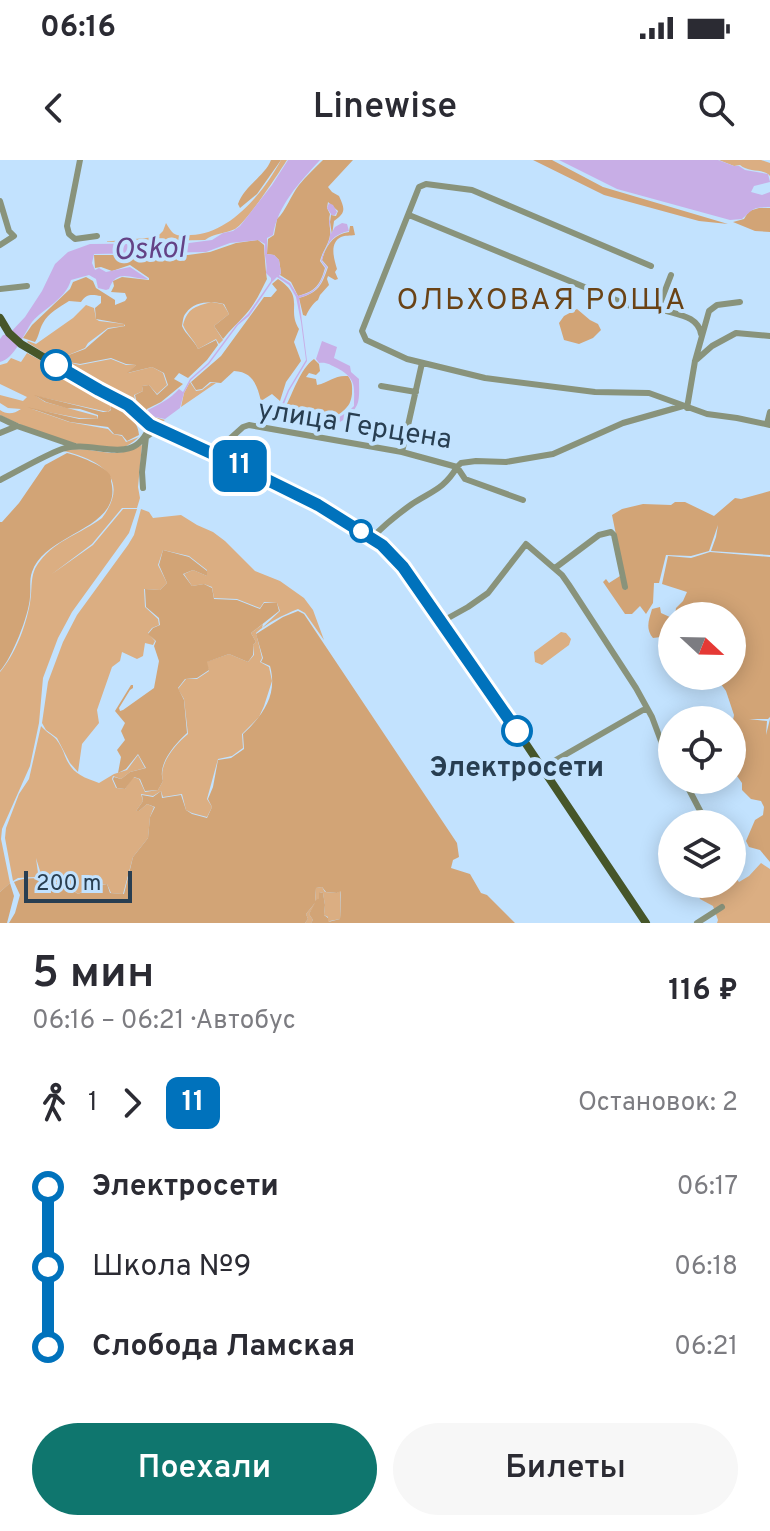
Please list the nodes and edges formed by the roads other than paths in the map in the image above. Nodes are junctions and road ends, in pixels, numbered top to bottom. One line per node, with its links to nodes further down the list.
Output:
1 (80, 160): 4 (street)
2 (0, 201): 5 (street)
3 (409, 215): 6 (street); 11 (street); 16 (street)
4 (97, 236)
5 (0, 245)
6 (651, 266)
7 (671, 275): 14 (street)
8 (27, 286): 9 (street)
9 (0, 289)
10 (740, 302): 14 (street)
11 (638, 309)
12 (1, 321): 24 (main road)
13 (770, 336): 15 (street)
14 (701, 337): 15 (street)
15 (695, 361): 19 (street)
16 (422, 363): 18 (street); 19 (street)
17 (381, 386): 18 (street)
18 (416, 392): 28 (street)
19 (685, 407): 22 (street); 30 (street, улица Герцена)
20 (770, 412): 22 (street)
21 (0, 418): 23 (street)
22 (768, 424)
23 (17, 426): 25 (street); 27 (street)
24 (154, 427): 26 (street); 29 (main road)
25 (0, 433)
26 (146, 437): 27 (street); 32 (street)
27 (78, 446): 31 (street)
28 (402, 452): 29 (street, улица Герцена); 30 (street, улица Герцена)
29 (213, 454): 34 (main road)
30 (457, 467): 33 (street); 34 (street)
31 (0, 480)
32 (143, 488)
33 (523, 500)
34 (372, 538): 37 (main road)
35 (555, 568): 36 (street); 37 (street); 38 (street)
36 (625, 587)
37 (441, 622): 40 (main road)
38 (648, 710): 39 (street); 40 (street)
39 (658, 734)
40 (542, 768): 42 (main road)
41 (722, 907): 43 (street)
42 (646, 923)
43 (697, 923)

